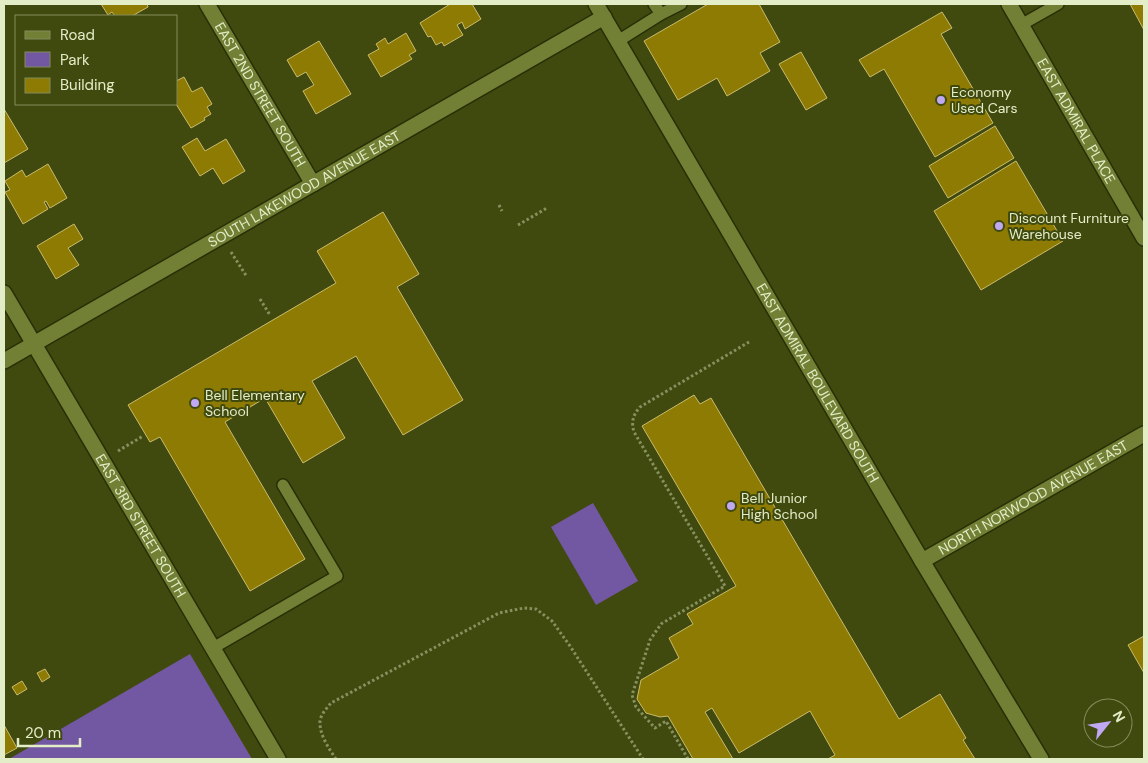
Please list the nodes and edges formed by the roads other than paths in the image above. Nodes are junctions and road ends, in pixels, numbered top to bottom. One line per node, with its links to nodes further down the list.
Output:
1 (207, 4): 11 (street, EAST 2ND STREET SOUTH)
2 (596, 4): 8 (street, EAST ADMIRAL BOULEVARD SOUTH)
3 (654, 4): 7 (lane)
4 (681, 4): 7 (lane)
5 (1009, 4): 9 (street, EAST ADMIRAL PLACE)
6 (1058, 4): 9 (lane)
7 (661, 14): 10 (lane)
8 (604, 17): 10 (street, EAST ADMIRAL BOULEVARD SOUTH); 11 (street, SOUTH LAKEWOOD AVENUE EAST)
9 (1021, 25): 12 (street, EAST ADMIRAL PLACE)
10 (618, 41): 18 (street, EAST ADMIRAL BOULEVARD SOUTH)
11 (313, 184): 14 (street, SOUTH LAKEWOOD AVENUE EAST)
12 (1144, 238)
13 (4, 293): 14 (street, EAST 3RD STREET SOUTH)
14 (34, 344): 15 (street, SOUTH LAKEWOOD AVENUE EAST); 19 (street, EAST 3RD STREET SOUTH)
15 (4, 361)
16 (1144, 434): 18 (street, NORTH NORWOOD AVENUE EAST)
17 (283, 485): 19 (lane)
18 (922, 561): 21 (street, EAST ADMIRAL BOULEVARD SOUTH)
19 (213, 648): 20 (street, EAST 3RD STREET SOUTH)
20 (278, 759)
21 (1041, 759)

